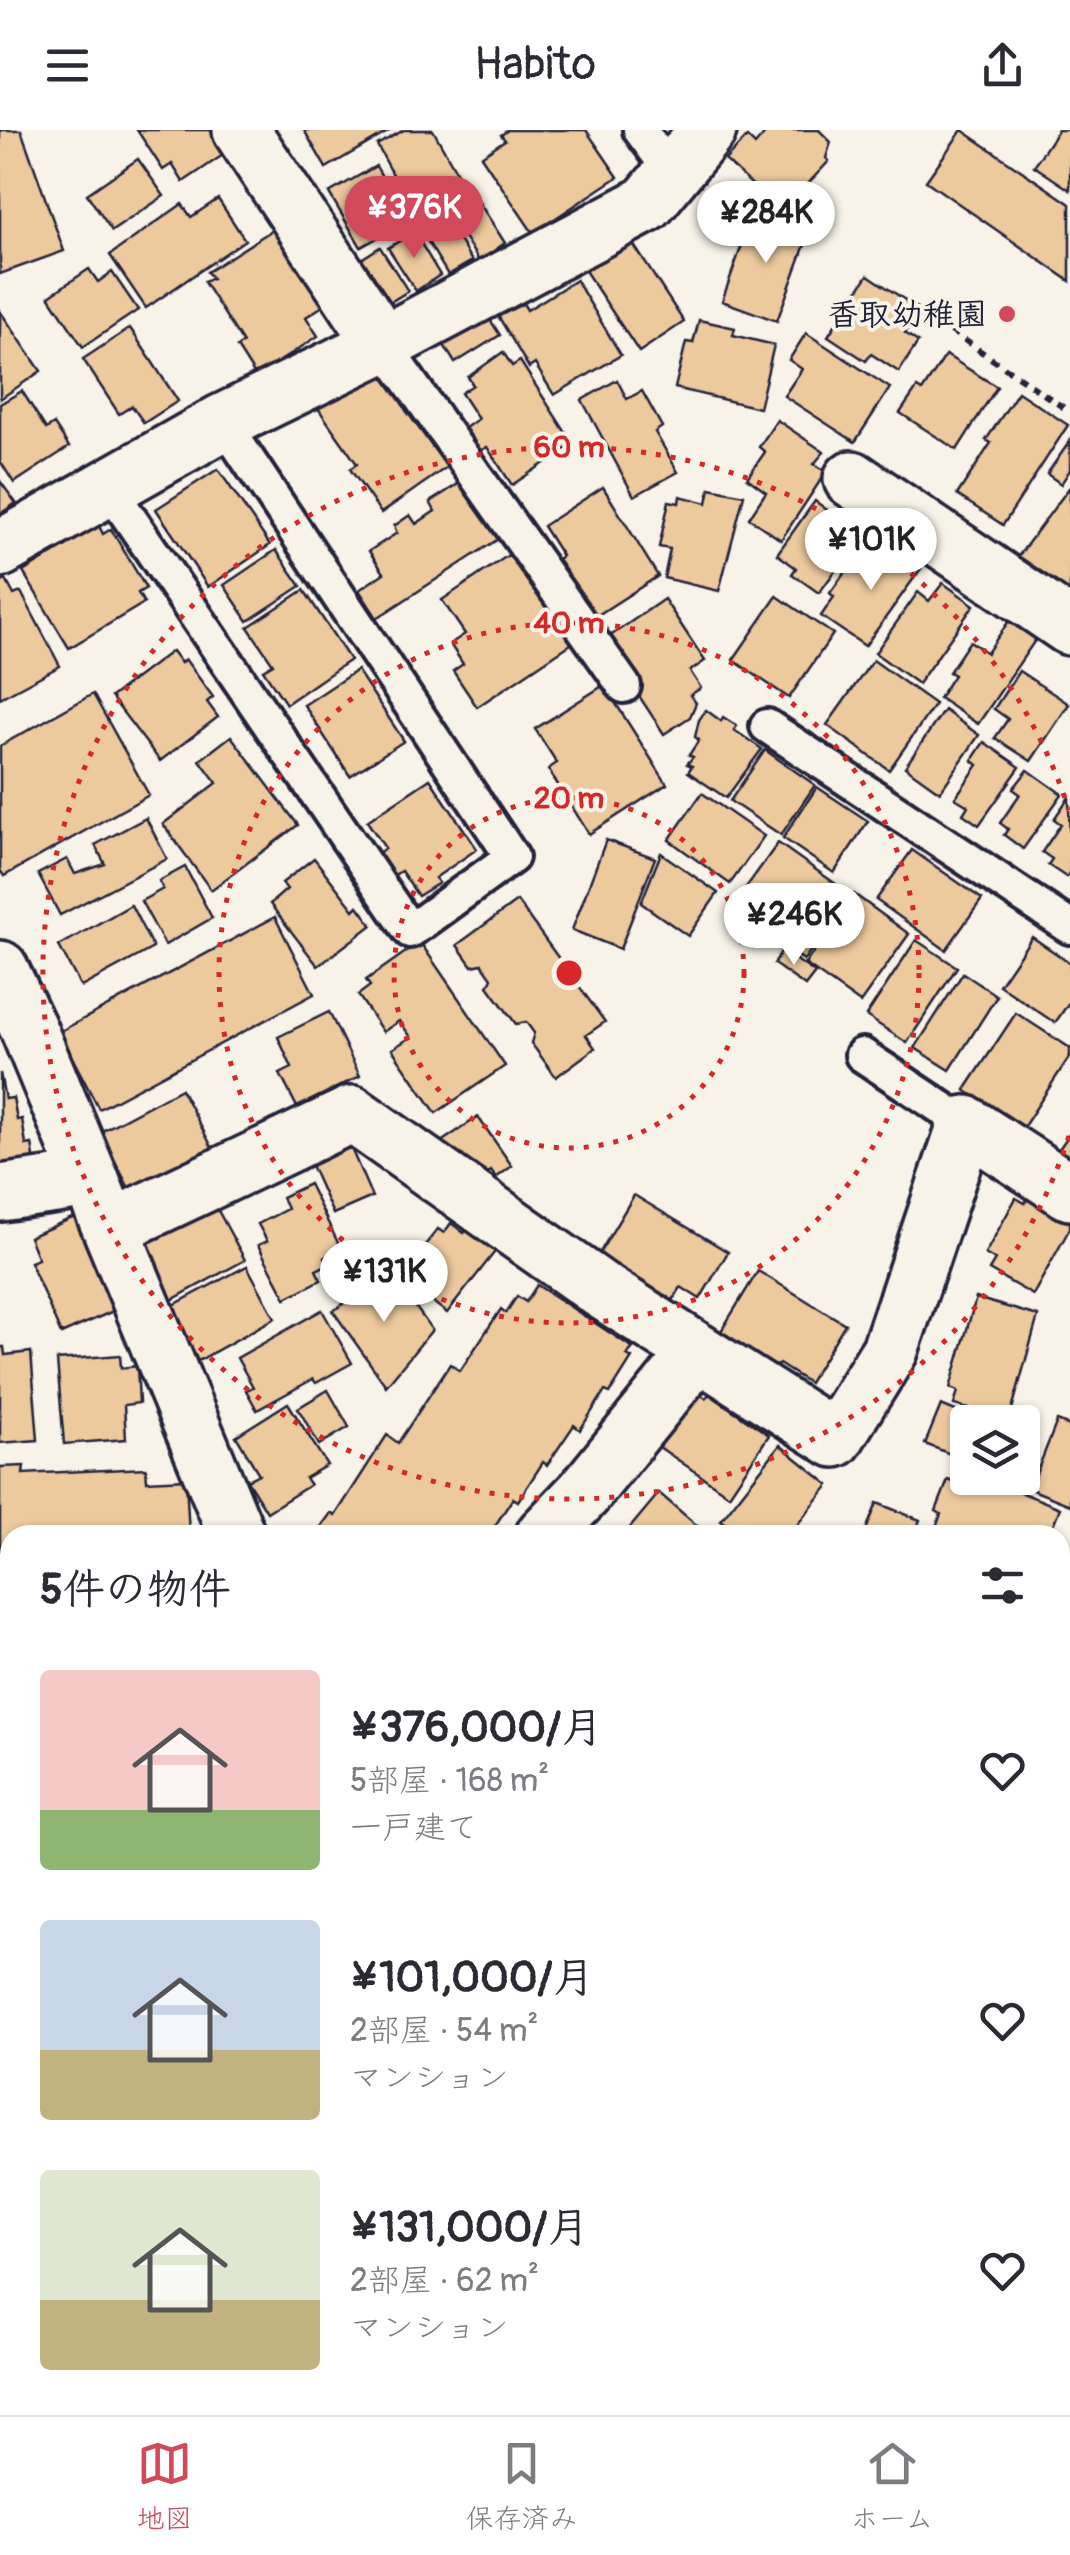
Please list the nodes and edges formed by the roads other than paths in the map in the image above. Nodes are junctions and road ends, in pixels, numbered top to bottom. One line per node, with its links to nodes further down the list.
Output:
1 (241, 130): 5 (street)
2 (640, 130): 4 (lane)
3 (708, 130): 4 (street)
4 (672, 174): 5 (street)
5 (383, 344): 6 (street); 11 (lane)
6 (223, 422): 8 (street); 8 (lane)
7 (852, 479): 10 (street)
8 (108, 488): 9 (street)
9 (0, 549)
10 (1070, 628)
11 (624, 686)
12 (767, 726): 13 (lane)
13 (1070, 926)
14 (0, 969): 19 (street)
15 (862, 1054): 16 (lane)
16 (966, 1124): 17 (street); 20 (street)
17 (1070, 1192)
18 (0, 1193): 19 (street)
19 (101, 1204): 20 (street); 21 (street)
20 (698, 1352): 22 (street)
21 (233, 1525)
22 (554, 1525)

